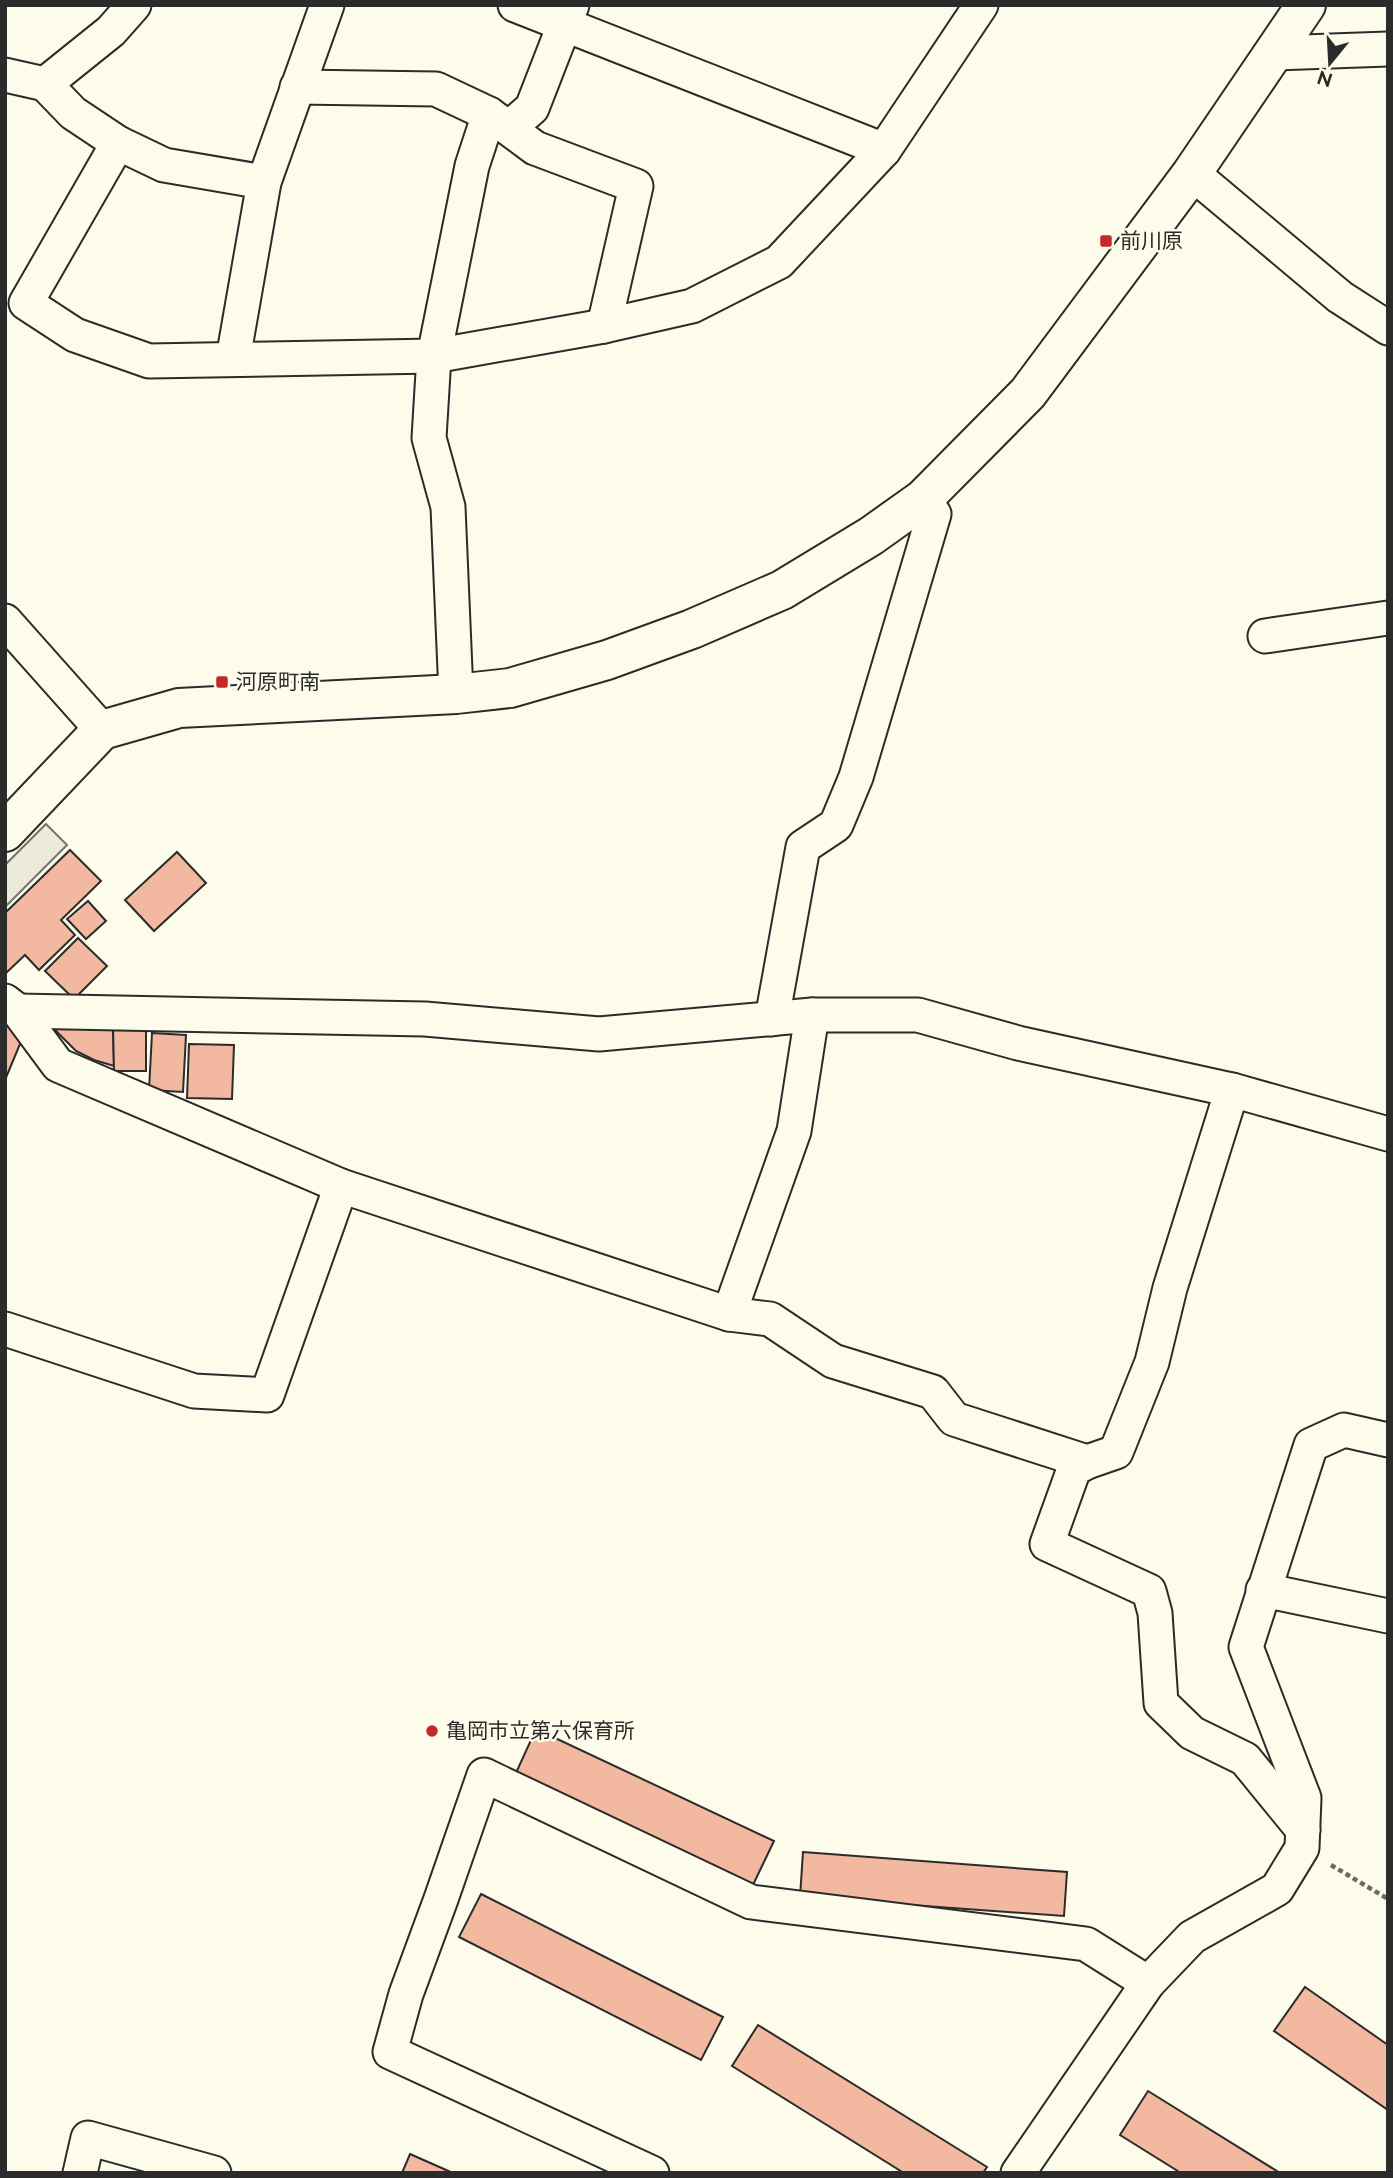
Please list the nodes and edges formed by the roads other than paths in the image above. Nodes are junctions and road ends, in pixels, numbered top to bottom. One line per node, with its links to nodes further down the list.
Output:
1 (134, 5): 10 (street)
2 (327, 5): 11 (street)
3 (514, 5): 6 (street)
4 (980, 5): 14 (street)
5 (1306, 5): 8 (street)
6 (568, 15): 12 (street); 14 (street)
7 (1388, 49): 8 (street)
8 (1275, 53): 15 (street)
9 (5, 75): 10 (street)
10 (45, 84): 13 (street)
11 (297, 87): 12 (street); 16 (street)
12 (499, 121): 17 (street); 19 (street)
13 (118, 143): 16 (street); 20 (street)
14 (884, 150): 17 (street)
15 (1192, 173): 18 (street); 21 (street)
16 (264, 182): 20 (street)
17 (604, 326): 19 (street)
18 (1388, 328)
19 (434, 356): 20 (street); 25 (street)
20 (233, 359)
21 (923, 499): 25 (street); 30 (street)
22 (1388, 618): 24 (street)
23 (5, 621): 26 (street)
24 (1265, 636)
25 (456, 694): 26 (street)
26 (102, 730): 27 (street)
27 (5, 832)
28 (12, 1006): 30 (street); 33 (street)
29 (812, 1015): 30 (street); 31 (street); 34 (street)
30 (772, 1019)
31 (1232, 1090): 32 (street); 37 (street)
32 (1388, 1134)
33 (341, 1186): 34 (street); 35 (street)
34 (729, 1314): 37 (street)
35 (5, 1329)
36 (1388, 1440): 38 (street)
37 (1087, 1462): 40 (street)
38 (1263, 1590): 39 (street); 40 (street)
39 (1388, 1616)
40 (1302, 1839): 41 (street)
41 (1148, 1983): 44 (street); 45 (street)
42 (80, 2173): 43 (street)
43 (214, 2173)
44 (652, 2173)
45 (1018, 2173)

